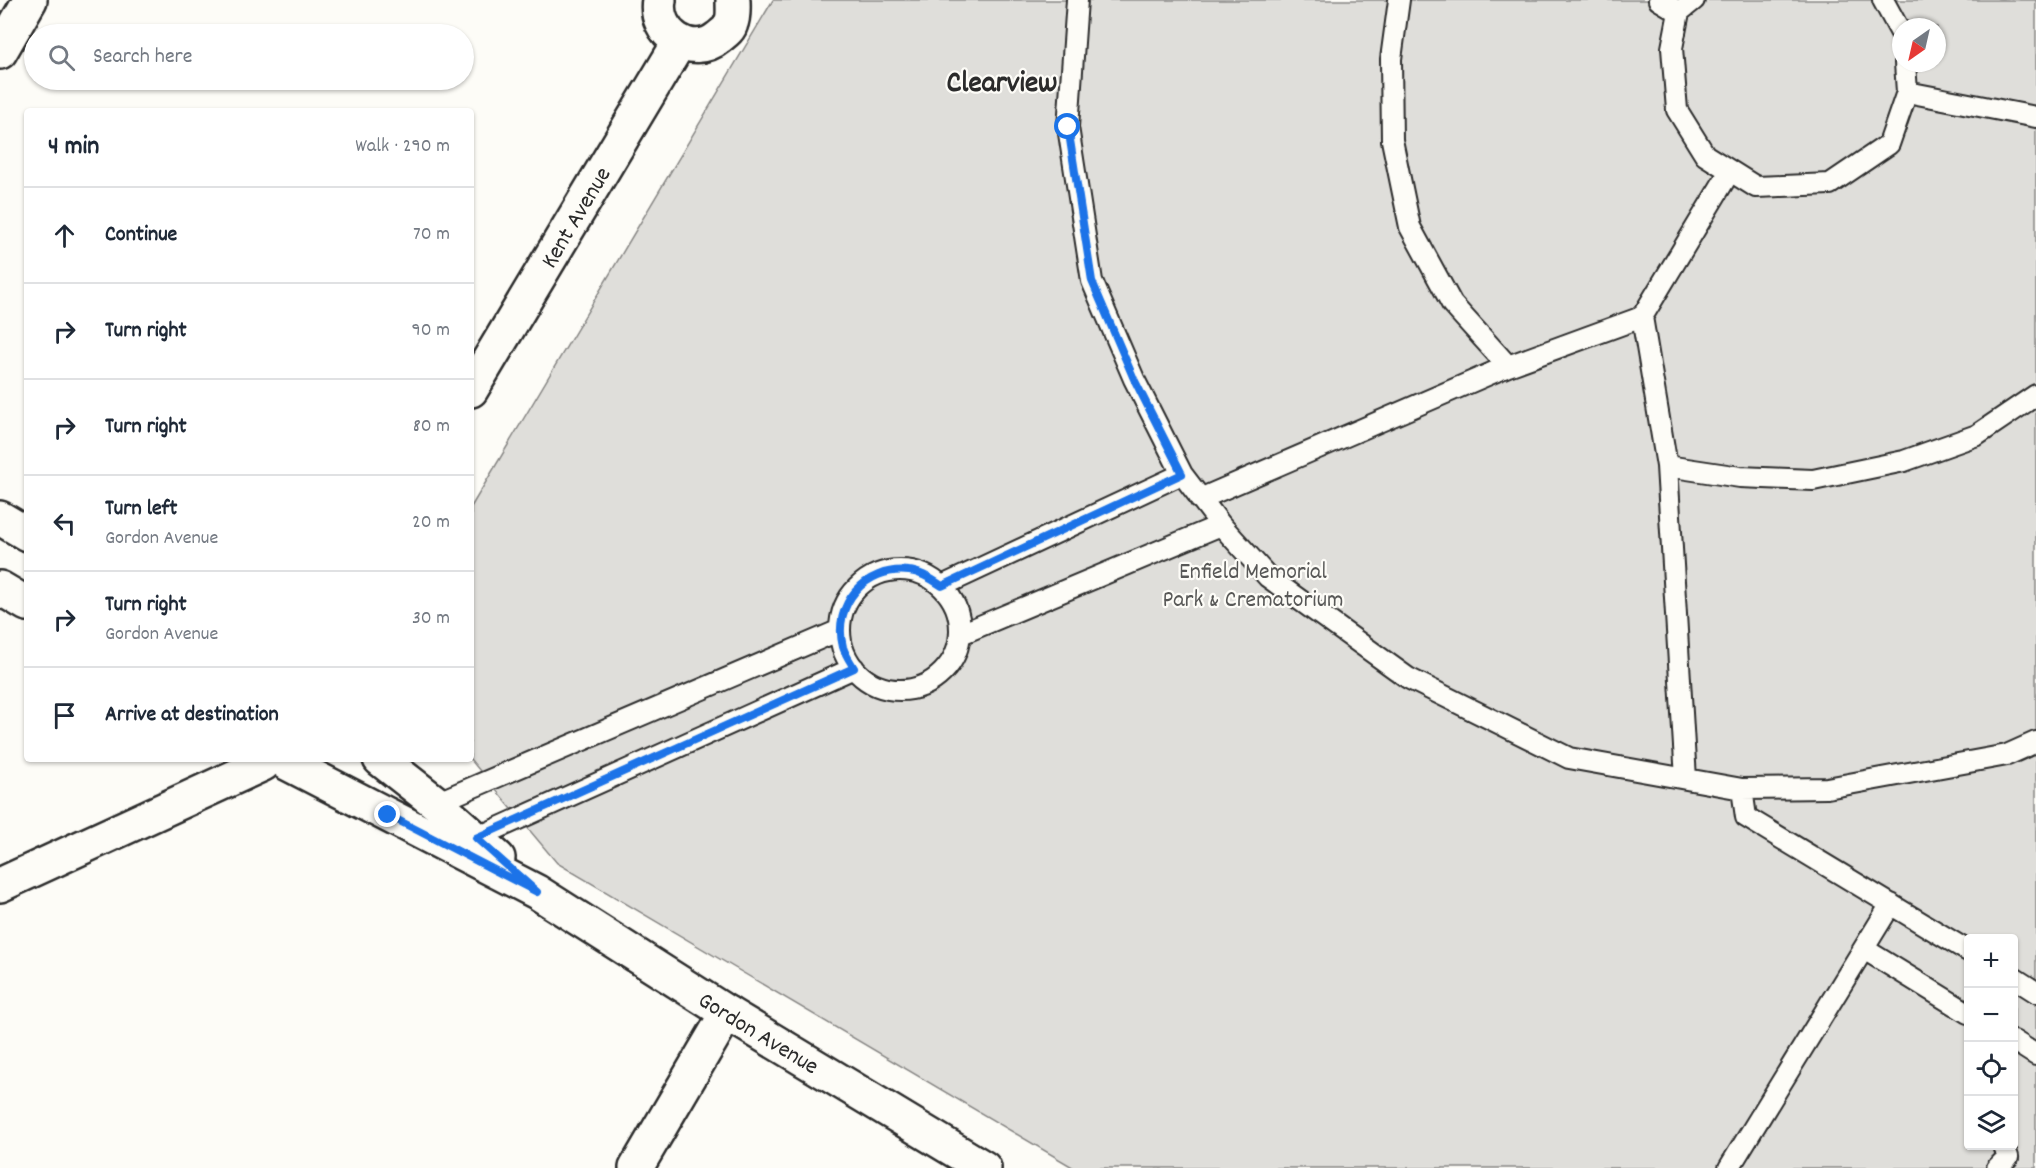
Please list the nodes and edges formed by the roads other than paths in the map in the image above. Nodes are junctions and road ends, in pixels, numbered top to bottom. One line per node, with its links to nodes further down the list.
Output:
1 (30, 0): 11 (street)
2 (659, 0): 10 (street)
3 (733, 0): 10 (street)
4 (1077, 0): 21 (lane)
5 (1399, 0): 17 (lane)
6 (1659, 0): 8 (lane)
7 (1882, 0): 9 (lane)
8 (1687, 6): 15 (lane)
9 (1892, 18)
10 (679, 43): 18 (street, Kent Avenue)
11 (0, 52)
12 (1906, 72): 13 (lane)
13 (1907, 92): 14 (lane); 15 (lane)
14 (2036, 117)
15 (1730, 171): 16 (lane)
16 (1642, 317): 17 (lane); 20 (lane)
17 (1508, 366): 22 (lane)
18 (474, 385)
19 (2036, 396): 20 (lane)
20 (1666, 466): 37 (lane)
21 (1182, 474): 22 (lane); 26 (lane)
22 (1200, 499): 24 (lane)
23 (0, 518): 25 (street)
24 (1221, 525): 30 (lane); 37 (lane)
25 (24, 532)
26 (942, 586): 29 (lane); 30 (lane)
27 (0, 588): 28 (street)
28 (24, 602)
29 (840, 630): 31 (lane); 40 (lane)
30 (961, 634): 31 (lane)
31 (854, 668): 41 (lane)
32 (2036, 742): 38 (lane)
33 (218, 762): 39 (street)
34 (271, 762): 39 (street)
35 (275, 762): 43 (street, Gordon Avenue)
36 (384, 762): 40 (street, Gordon Avenue)
37 (1686, 779): 38 (lane)
38 (1742, 789): 44 (lane)
39 (187, 797): 42 (street)
40 (436, 803): 41 (street, Gordon Avenue)
41 (476, 838): 43 (street, Gordon Avenue)
42 (0, 885)
43 (537, 892): 49 (street, Gordon Avenue)
44 (1891, 904): 45 (lane); 46 (lane)
45 (1864, 949): 50 (lane); 56 (lane)
46 (1964, 949)
47 (2018, 981): 48 (lane)
48 (2036, 992)
49 (727, 1013): 54 (street); 55 (street, Gordon Avenue)
50 (1964, 1014)
51 (2015, 1042): 52 (lane)
52 (2036, 1055)
53 (2005, 1150): 57 (lane)
54 (636, 1168)
55 (984, 1168)
56 (1729, 1168)
57 (1997, 1168)

